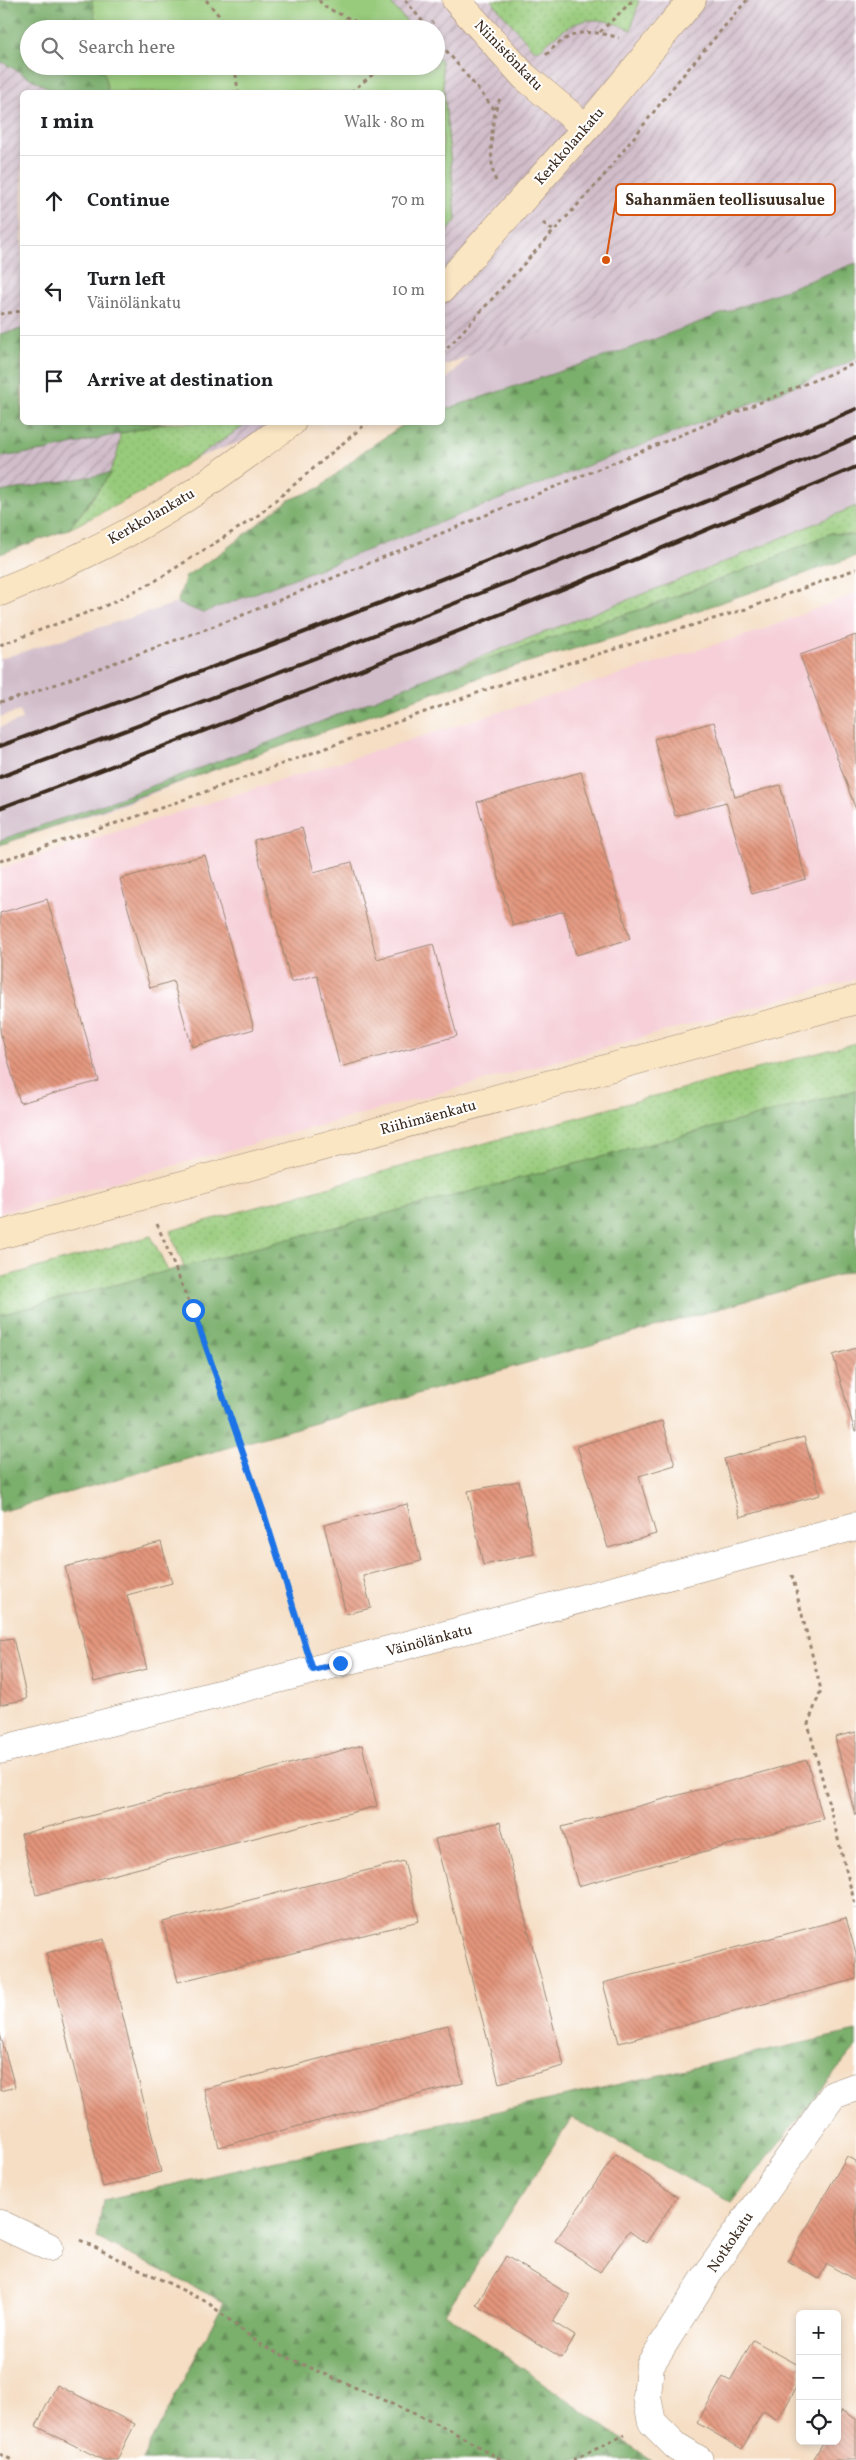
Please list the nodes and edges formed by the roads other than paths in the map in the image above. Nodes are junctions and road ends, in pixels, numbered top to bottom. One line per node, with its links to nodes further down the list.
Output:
1 (456, 0): 3 (street, Niinistönkatu)
2 (692, 0): 3 (street, Kerkkolankatu)
3 (586, 128): 4 (street, Kerkkolankatu)
4 (445, 286)
5 (288, 425): 6 (street, Kerkkolankatu)
6 (0, 592)
7 (856, 1000): 8 (street, Riihimäenkatu)
8 (0, 1235)
9 (856, 1526): 10 (street, Väinölänkatu)
10 (0, 1750)
11 (856, 2087): 14 (street, Notkokatu)
12 (0, 2224): 13 (street)
13 (49, 2247)
14 (699, 2460)

